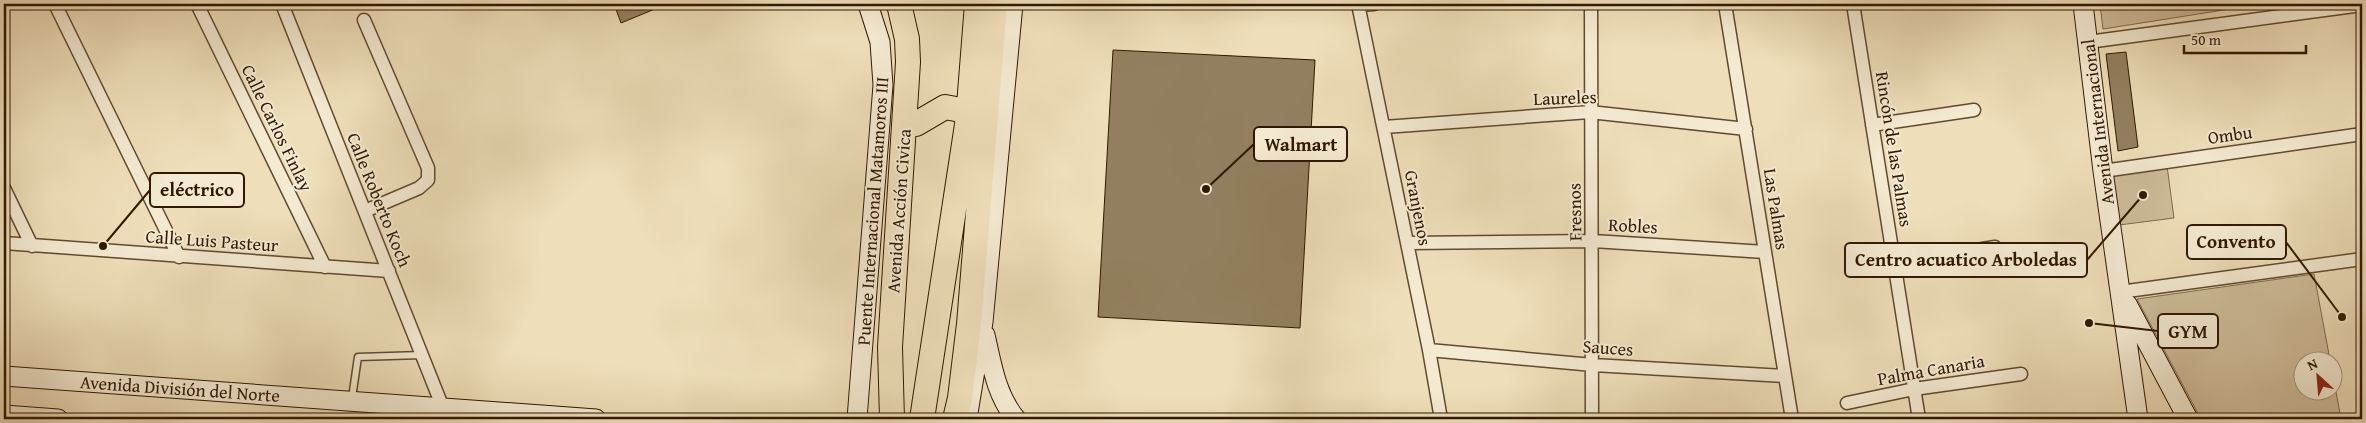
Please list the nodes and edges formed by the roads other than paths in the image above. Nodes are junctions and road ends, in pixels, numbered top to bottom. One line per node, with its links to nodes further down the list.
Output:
1 (55, 4): 34 (street)
2 (197, 4): 37 (street, Calle Carlos Finlay)
3 (282, 4): 27 (street, Calle Roberto Koch)
4 (868, 4): 55 (street, Puente Internacional Matamoros III)
5 (899, 4): 56 (highway, Avenida Acción Civica)
6 (913, 4): 20 (highway)
7 (995, 4): 19 (highway); 40 (street); 59 (highway)
8 (1358, 4): 9 (street); 22 (street, Granjenos)
9 (1374, 4)
10 (1591, 4): 18 (street, Fresnos)
11 (1725, 4): 23 (street, Las Palmas)
12 (1854, 4): 21 (street, Rincón de las Palmas)
13 (2083, 4): 16 (street, Avenida Internacional)
14 (2362, 5): 16 (street)
15 (364, 20): 27 (street)
16 (2088, 42): 25 (street, Avenida Internacional)
17 (1974, 110): 21 (street)
18 (1590, 112): 22 (street, Laureles); 23 (street, Laureles); 28 (street, Fresnos)
19 (968, 118): 20 (highway); 58 (highway)
20 (916, 124): 57 (highway)
21 (1872, 125): 36 (street, Rincón de las Palmas)
22 (1384, 127): 30 (street, Granjenos)
23 (1746, 128): 33 (street, Las Palmas)
24 (2362, 134): 25 (street, Ombu)
25 (2103, 171): 39 (street, Avenida Internacional)
26 (4, 188): 31 (street)
27 (365, 211): 38 (street, Calle Roberto Koch)
28 (1593, 241): 30 (street, Robles); 33 (street, Robles); 43 (street, Fresnos)
29 (4, 243): 31 (street, Calle Luis Pasteur)
30 (1408, 243): 41 (street, Granjenos)
31 (32, 246): 34 (street, Calle Luis Pasteur)
32 (1995, 247): 36 (street)
33 (1765, 252): 46 (street, Las Palmas)
34 (179, 257): 37 (street, Calle Luis Pasteur)
35 (2362, 259): 39 (street)
36 (1896, 263): 47 (street, Rincón de las Palmas)
37 (325, 267): 38 (street, Calle Luis Pasteur)
38 (389, 271): 42 (street, Calle Roberto Koch)
39 (2120, 292): 66 (street, Avenida Internacional); 67 (street)
40 (983, 322): 60 (street); 61 (street)
41 (1429, 350): 43 (street, Sauces); 62 (street, Granjenos)
42 (422, 355): 48 (lane); 50 (street, Calle Roberto Koch)
43 (1592, 365): 46 (street, Sauces); 63 (street, Fresnos)
44 (2020, 374): 47 (street, Palma Canaria)
45 (4, 376): 48 (street, Avenida División del Norte)
46 (1785, 376): 64 (street, Las Palmas)
47 (1914, 389): 49 (street, Palma Canaria); 65 (street, Rincón de las Palmas)
48 (351, 402): 50 (street, Avenida División del Norte)
49 (1847, 403)
50 (443, 408): 52 (street, Avenida División del Norte)
51 (4, 416): 53 (street)
52 (503, 416): 54 (street, Avenida División del Norte)
53 (58, 419)
54 (596, 419)
55 (857, 419)
56 (892, 419)
57 (896, 419)
58 (922, 419)
59 (955, 419)
60 (967, 419)
61 (1016, 419)
62 (1441, 419)
63 (1592, 419)
64 (1792, 419)
65 (1919, 419)
66 (2138, 419)
67 (2188, 419)

